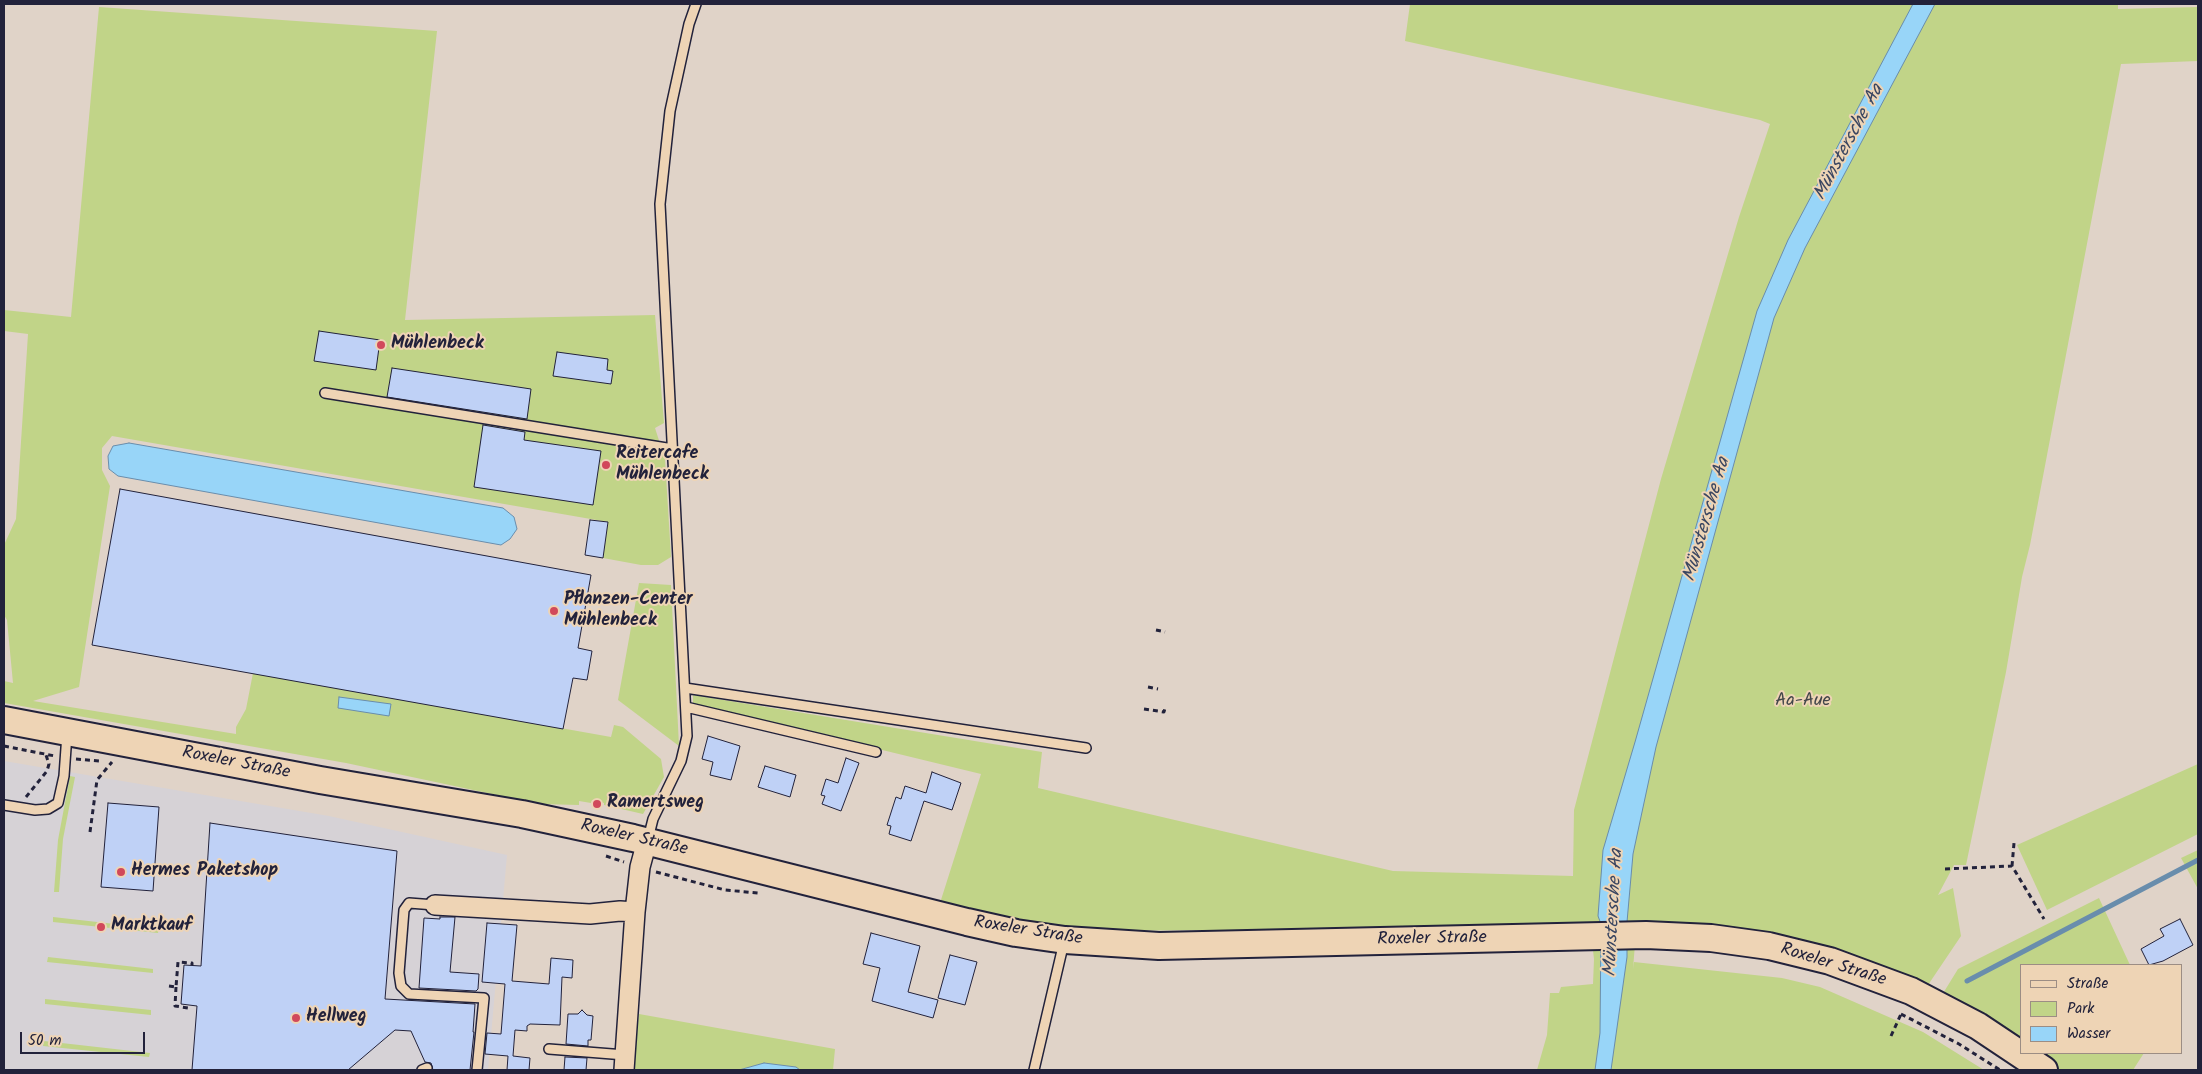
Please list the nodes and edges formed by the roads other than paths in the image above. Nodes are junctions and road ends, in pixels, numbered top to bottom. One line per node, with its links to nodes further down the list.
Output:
1 (696, 4): 3 (lane)
2 (324, 393): 3 (lane)
3 (673, 450): 4 (lane)
4 (685, 688): 5 (lane); 8 (lane)
5 (686, 707): 9 (lane); 11 (lane)
6 (4, 720): 7 (main road, Roxeler Straße)
7 (67, 732): 10 (lane); 11 (main road, Roxeler Straße)
8 (1086, 748)
9 (876, 752)
10 (4, 805)
11 (647, 841): 13 (street); 14 (main road, Roxeler Straße)
12 (435, 904): 13 (street); 17 (lane)
13 (635, 912): 16 (street)
14 (1065, 940): 18 (lane); 19 (main road, Roxeler Straße)
15 (549, 1048): 16 (lane)
16 (625, 1062)
17 (477, 1070)
18 (1034, 1070)
19 (2044, 1070)

